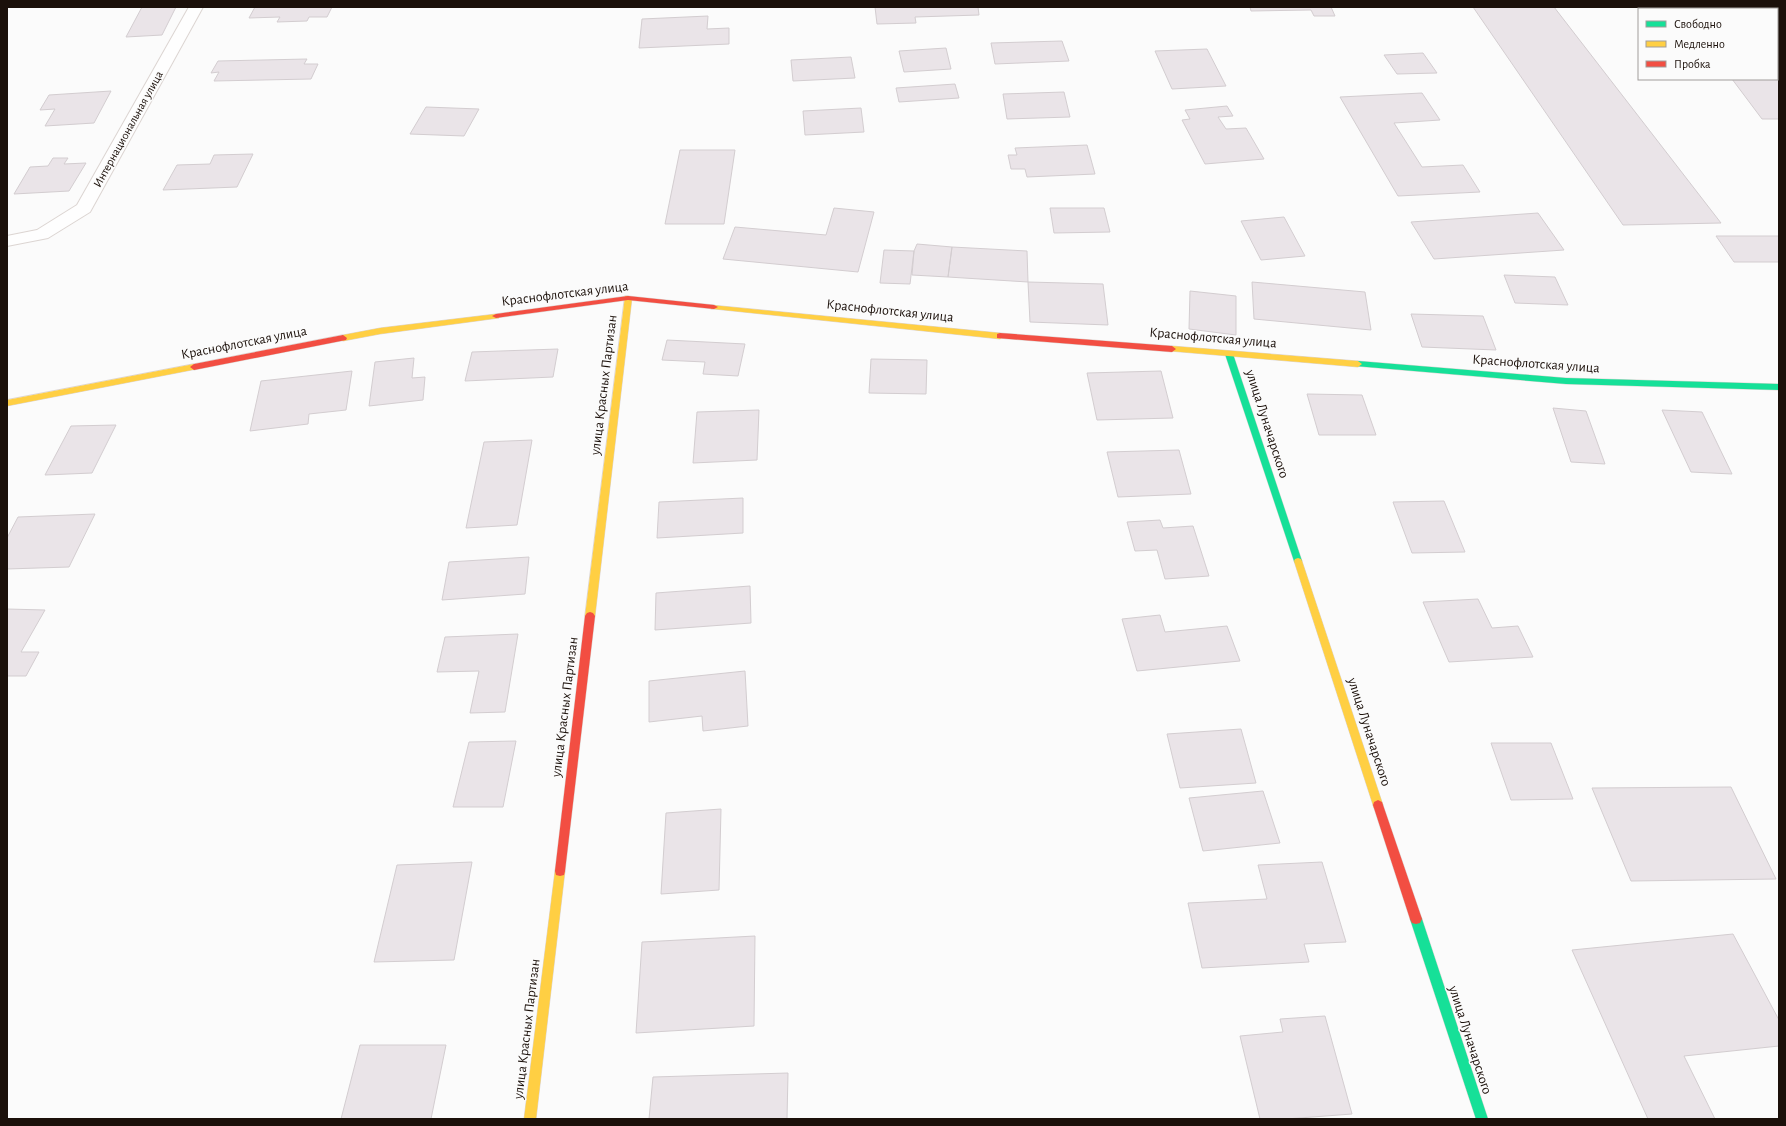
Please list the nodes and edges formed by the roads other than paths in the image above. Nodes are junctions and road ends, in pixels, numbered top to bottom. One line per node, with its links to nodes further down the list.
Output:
1 (196, 7): 2 (street, Интернациональная улица)
2 (7, 241)
3 (628, 298): 4 (street, Краснофлотская улица); 6 (street, Краснофлотская улица); 7 (street, улица Красных Партизан)
4 (1229, 354): 5 (street, Краснофлотская улица); 8 (street, улица Луначарского)
5 (1779, 387)
6 (7, 403)
7 (530, 1119)
8 (1482, 1119)

